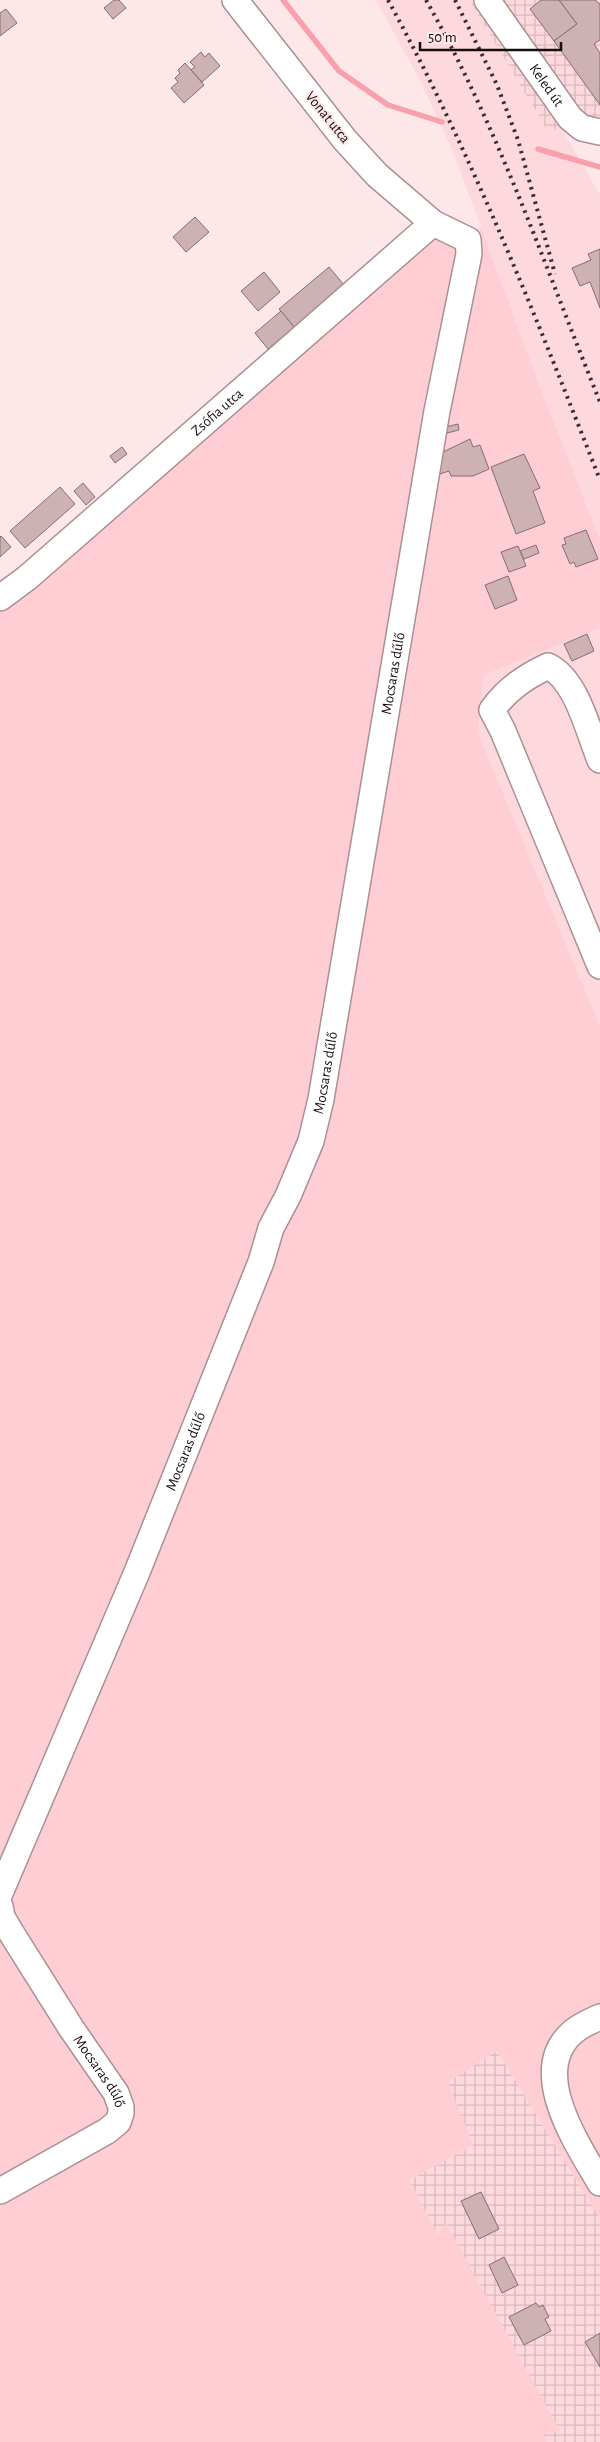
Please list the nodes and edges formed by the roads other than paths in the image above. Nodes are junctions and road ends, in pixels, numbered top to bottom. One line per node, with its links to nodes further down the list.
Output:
1 (235, 0): 4 (street, Vonat utca)
2 (486, 0): 3 (street, Keled út)
3 (600, 132)
4 (433, 223): 5 (street, Zsófia utca); 8 (street, Mocsaras dűlő)
5 (0, 598)
6 (600, 760): 7 (street)
7 (600, 966)
8 (0, 1893)
9 (0, 1906): 12 (street, Mocsaras dűlő)
10 (600, 2017): 11 (street)
11 (600, 2183)
12 (0, 2191)

